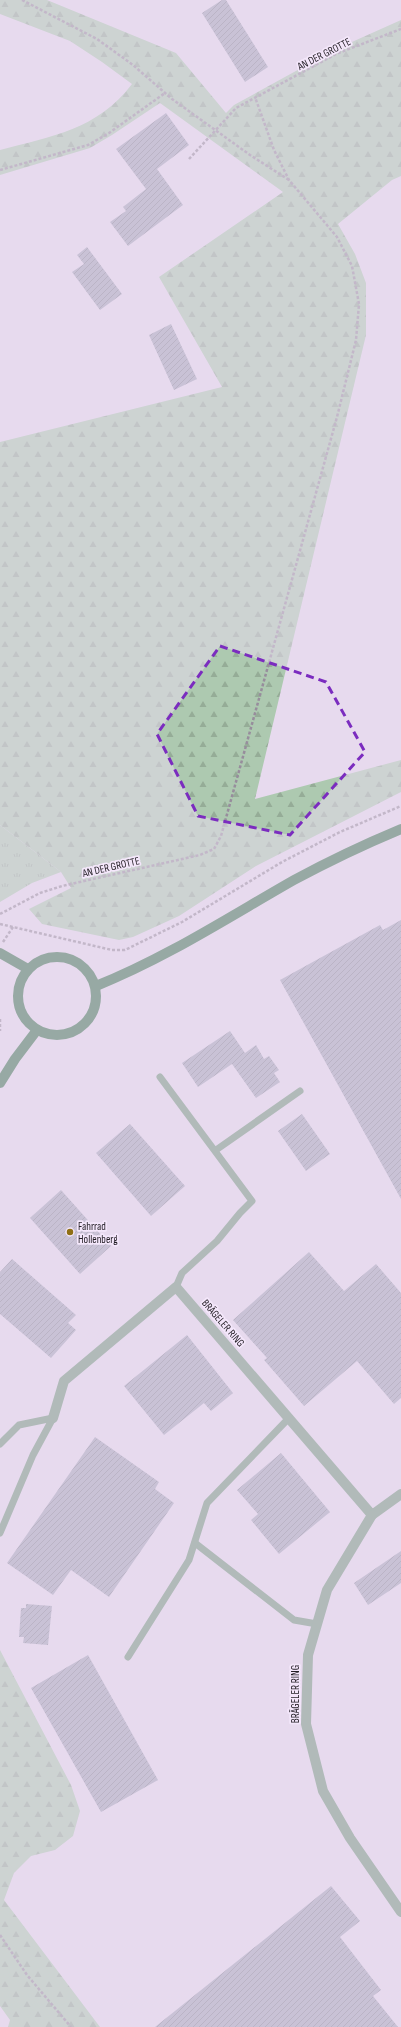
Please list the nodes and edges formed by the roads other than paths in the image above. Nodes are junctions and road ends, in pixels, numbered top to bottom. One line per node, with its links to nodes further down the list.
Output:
1 (401, 829): 4 (main road)
2 (0, 953): 3 (main road)
3 (28, 969): 4 (main road); 5 (main road)
4 (96, 986): 5 (main road)
5 (37, 1030): 7 (main road)
6 (160, 1077): 9 (lane)
7 (0, 1083)
8 (300, 1091): 9 (lane)
9 (216, 1150): 10 (lane)
10 (176, 1287): 11 (street); 12 (street, BRÄGELER RING)
11 (53, 1418): 13 (lane); 16 (lane)
12 (289, 1418): 15 (street, BRÄGELER RING); 17 (lane)
13 (0, 1444)
14 (401, 1494): 15 (street, BRÄGELER RING)
15 (372, 1515): 18 (street, BRÄGELER RING)
16 (0, 1533)
17 (194, 1543): 18 (lane); 19 (lane)
18 (317, 1624): 20 (street, BRÄGELER RING)
19 (128, 1657)
20 (401, 1912)

